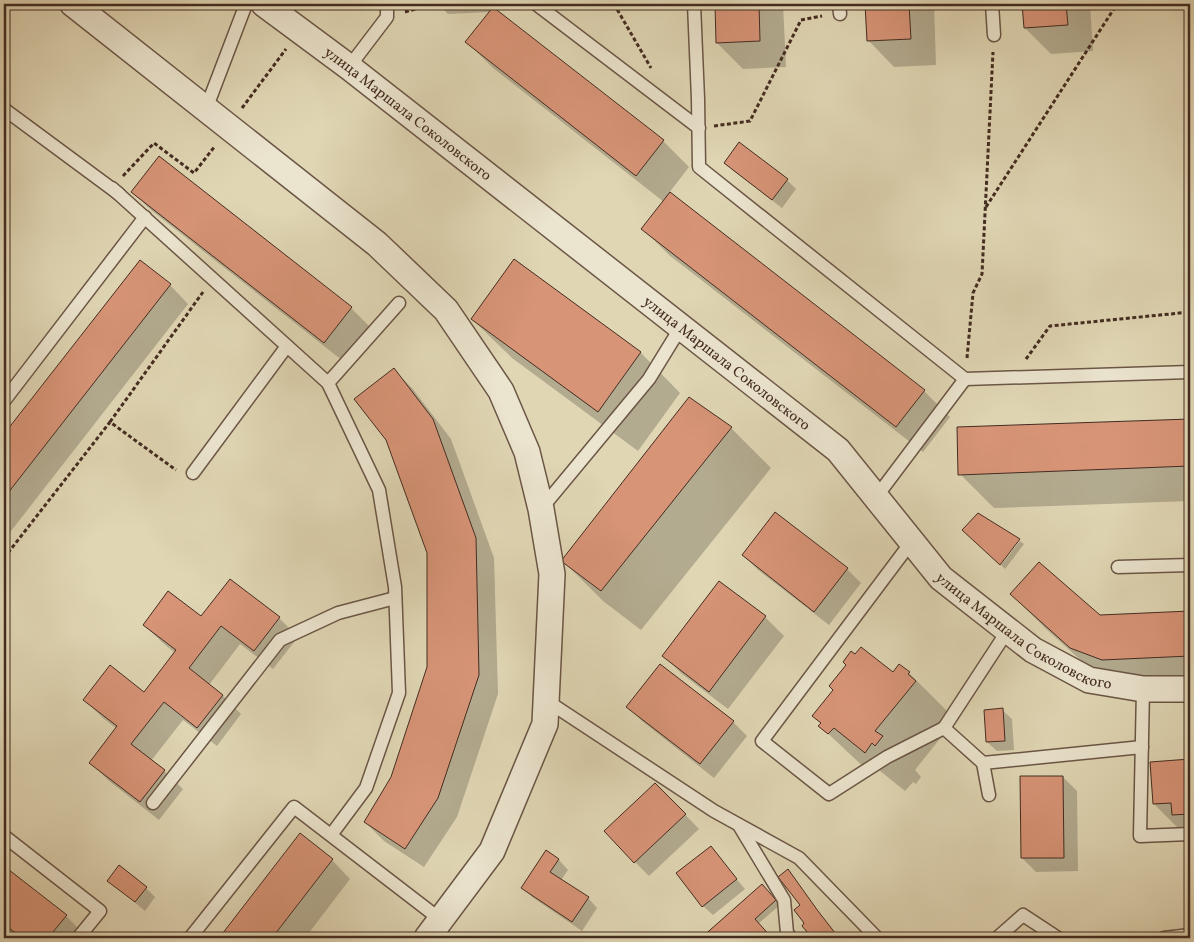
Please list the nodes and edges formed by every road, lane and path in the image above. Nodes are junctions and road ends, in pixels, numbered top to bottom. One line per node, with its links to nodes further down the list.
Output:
1 (73, 4): 17 (street)
2 (246, 4): 17 (lane)
3 (264, 4): 13 (street, улица Маршала Соколовского)
4 (387, 4): 12 (lane)
5 (433, 4): 12 (path)
6 (536, 4): 20 (lane)
7 (614, 4): 16 (path)
8 (694, 4): 20 (lane)
9 (992, 4): 14 (lane)
10 (1117, 4): 22 (path)
11 (839, 9): 20 (path)
12 (387, 18): 15 (lane)
13 (300, 30): 15 (street, улица Маршала Соколовского); 19 (path)
14 (994, 35): 22 (path)
15 (349, 67): 27 (street, улица Маршала Соколовского)
16 (656, 76)
17 (206, 109): 19 (street)
18 (4, 110): 21 (lane)
19 (229, 127): 21 (path); 37 (street)
20 (699, 128): 31 (lane)
21 (116, 191): 23 (lane)
22 (986, 208): 31 (path)
23 (145, 217): 24 (lane); 33 (lane)
24 (213, 278): 28 (lane); 34 (path)
25 (399, 303): 32 (lane)
26 (1190, 312): 30 (path)
27 (681, 327): 36 (street, улица Маршала Соколовского); 37 (lane)
28 (287, 346): 32 (lane); 35 (lane)
29 (1190, 372): 30 (lane)
30 (1012, 377): 31 (lane)
31 (965, 379): 36 (lane)
32 (328, 383): 42 (lane)
33 (4, 401)
34 (110, 422): 35 (path); 39 (path)
35 (192, 474)
36 (877, 496): 38 (street, улица Маршала Соколовского)
37 (541, 509): 46 (street)
38 (912, 541): 43 (street, улица Маршала Соколовского); 47 (lane)
39 (4, 558)
40 (1190, 565): 41 (lane)
41 (1118, 568)
42 (395, 598): 51 (lane); 54 (lane)
43 (1008, 630): 45 (street, улица Маршала Соколовского); 47 (lane)
44 (1190, 689): 45 (street, улица Маршала Соколовского)
45 (1143, 690): 48 (lane)
46 (547, 701): 52 (lane); 56 (street)
47 (944, 728): 49 (lane)
48 (1142, 747): 49 (lane); 53 (lane)
49 (982, 763): 50 (lane)
50 (989, 795)
51 (153, 803)
52 (740, 825): 60 (lane); 61 (lane)
53 (1190, 834)
54 (331, 835): 56 (lane); 59 (lane)
55 (4, 836): 58 (lane)
56 (434, 929)
57 (1190, 935): 64 (lane)
58 (78, 938)
59 (190, 938)
60 (790, 938)
61 (876, 938)
62 (997, 938): 63 (lane)
63 (1058, 938)
64 (1164, 938)

